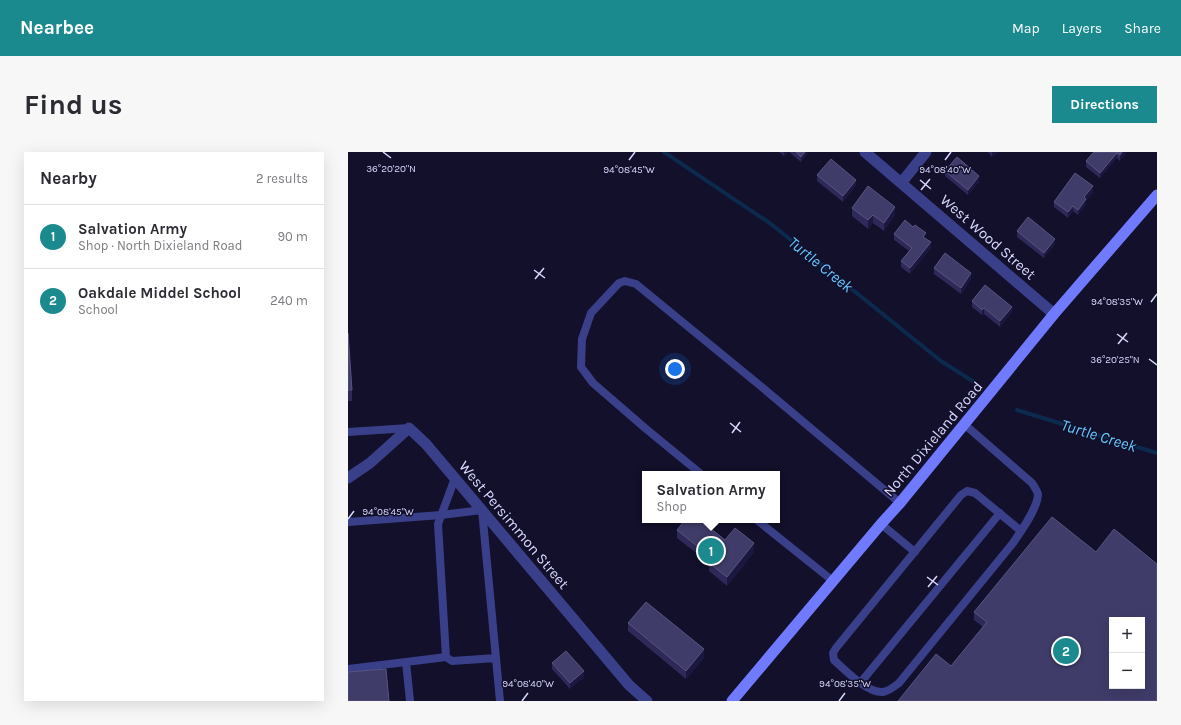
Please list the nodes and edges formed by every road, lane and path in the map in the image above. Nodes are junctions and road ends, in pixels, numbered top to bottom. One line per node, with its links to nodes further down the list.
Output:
1 (865, 152): 3 (street, West Wood Street)
2 (926, 152): 3 (street)
3 (902, 182): 5 (street, West Wood Street)
4 (1157, 195): 5 (main road, North Dixieland Road)
5 (1054, 314): 6 (main road, North Dixieland Road)
6 (964, 424): 12 (main road, North Dixieland Road); 19 (lane)
7 (409, 428): 8 (lane); 10 (street); 11 (street, West Persimmon Street)
8 (348, 432)
9 (697, 471): 12 (lane)
10 (348, 478)
11 (455, 478): 13 (street, West Persimmon Street); 15 (lane)
12 (900, 504): 18 (main road, North Dixieland Road)
13 (482, 510): 15 (lane); 23 (lane); 29 (street, West Persimmon Street)
14 (1000, 513): 19 (lane); 20 (lane); 26 (lane)
15 (441, 515): 16 (lane); 22 (lane)
16 (348, 522)
17 (761, 523): 21 (lane)
18 (881, 524): 20 (lane); 21 (main road, North Dixieland Road)
19 (1021, 531): 26 (lane)
20 (915, 552): 26 (lane)
21 (833, 581): 30 (main road, North Dixieland Road)
22 (446, 657): 23 (lane); 24 (lane)
23 (496, 658): 28 (lane)
24 (406, 662): 25 (lane); 27 (lane)
25 (348, 669)
26 (861, 682)
27 (410, 701)
28 (500, 701)
29 (647, 701)
30 (732, 701)

